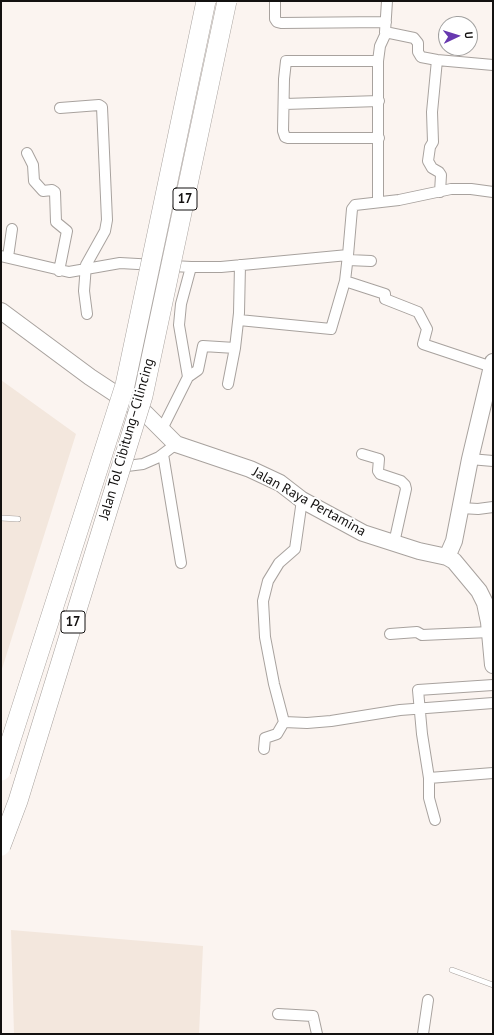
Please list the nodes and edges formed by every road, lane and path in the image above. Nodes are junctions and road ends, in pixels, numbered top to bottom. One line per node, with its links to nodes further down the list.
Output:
1 (206, 1): 58 (highway, Jalan Tol Cibitung–Cilincing / 17, bridge)
2 (227, 1): 62 (highway, Jalan Tol Cibitung–Cilincing / 17, bridge)
3 (275, 1): 5 (street)
4 (387, 1): 5 (street)
5 (386, 22): 6 (street)
6 (386, 33): 7 (street); 8 (street)
7 (437, 60): 9 (street); 15 (street)
8 (378, 61): 10 (street); 11 (street)
9 (493, 65)
10 (378, 101): 11 (street); 13 (street)
11 (285, 104): 13 (street)
12 (60, 108): 24 (street)
13 (379, 138): 17 (street)
14 (27, 153): 25 (street)
15 (440, 192): 16 (street); 17 (street)
16 (493, 192)
17 (378, 201): 20 (street)
18 (12, 229): 19 (street)
19 (5, 257): 25 (street)
20 (348, 258): 21 (street); 22 (street); 26 (street)
21 (371, 261)
22 (240, 265): 23 (street); 29 (street)
23 (191, 267): 24 (street); 32 (street)
24 (85, 270): 25 (street); 28 (street)
25 (59, 271)
26 (345, 281): 29 (street); 31 (street)
27 (1, 311): 34 (main road, Jalan Raya Pertamina)
28 (87, 314)
29 (238, 320): 30 (street)
30 (235, 348): 32 (street); 33 (street)
31 (492, 372): 38 (main road)
32 (188, 377): 34 (street)
33 (228, 384)
34 (161, 431): 35 (main road, Jalan Raya Pertamina)
35 (176, 444): 36 (street); 41 (main road, Jalan Raya Pertamina)
36 (163, 454): 40 (street); 48 (street)
37 (362, 454): 46 (street)
38 (470, 460): 39 (street); 43 (main road)
39 (493, 461)
40 (127, 466)
41 (302, 500): 46 (main road, Jalan Raya Pertamina); 56 (street)
42 (493, 507): 43 (street)
43 (461, 508): 47 (main road)
44 (1, 518): 45 (lane)
45 (18, 519)
46 (394, 543): 47 (main road, Jalan Raya Pertamina)
47 (447, 557): 49 (main road)
48 (182, 563)
49 (489, 603): 50 (main road)
50 (490, 632): 51 (street); 52 (main road)
51 (390, 634)
52 (493, 655)
53 (493, 685): 55 (street)
54 (493, 703): 55 (street)
55 (419, 708): 56 (street); 60 (street)
56 (284, 722): 57 (street)
57 (264, 750)
58 (1, 771)
59 (493, 773): 60 (street)
60 (429, 778): 61 (street)
61 (435, 820)
62 (1, 846)
63 (452, 970): 64 (lane)
64 (493, 985)
65 (428, 1000): 68 (street)
66 (278, 1014): 67 (street)
67 (317, 1034)
68 (423, 1034)

